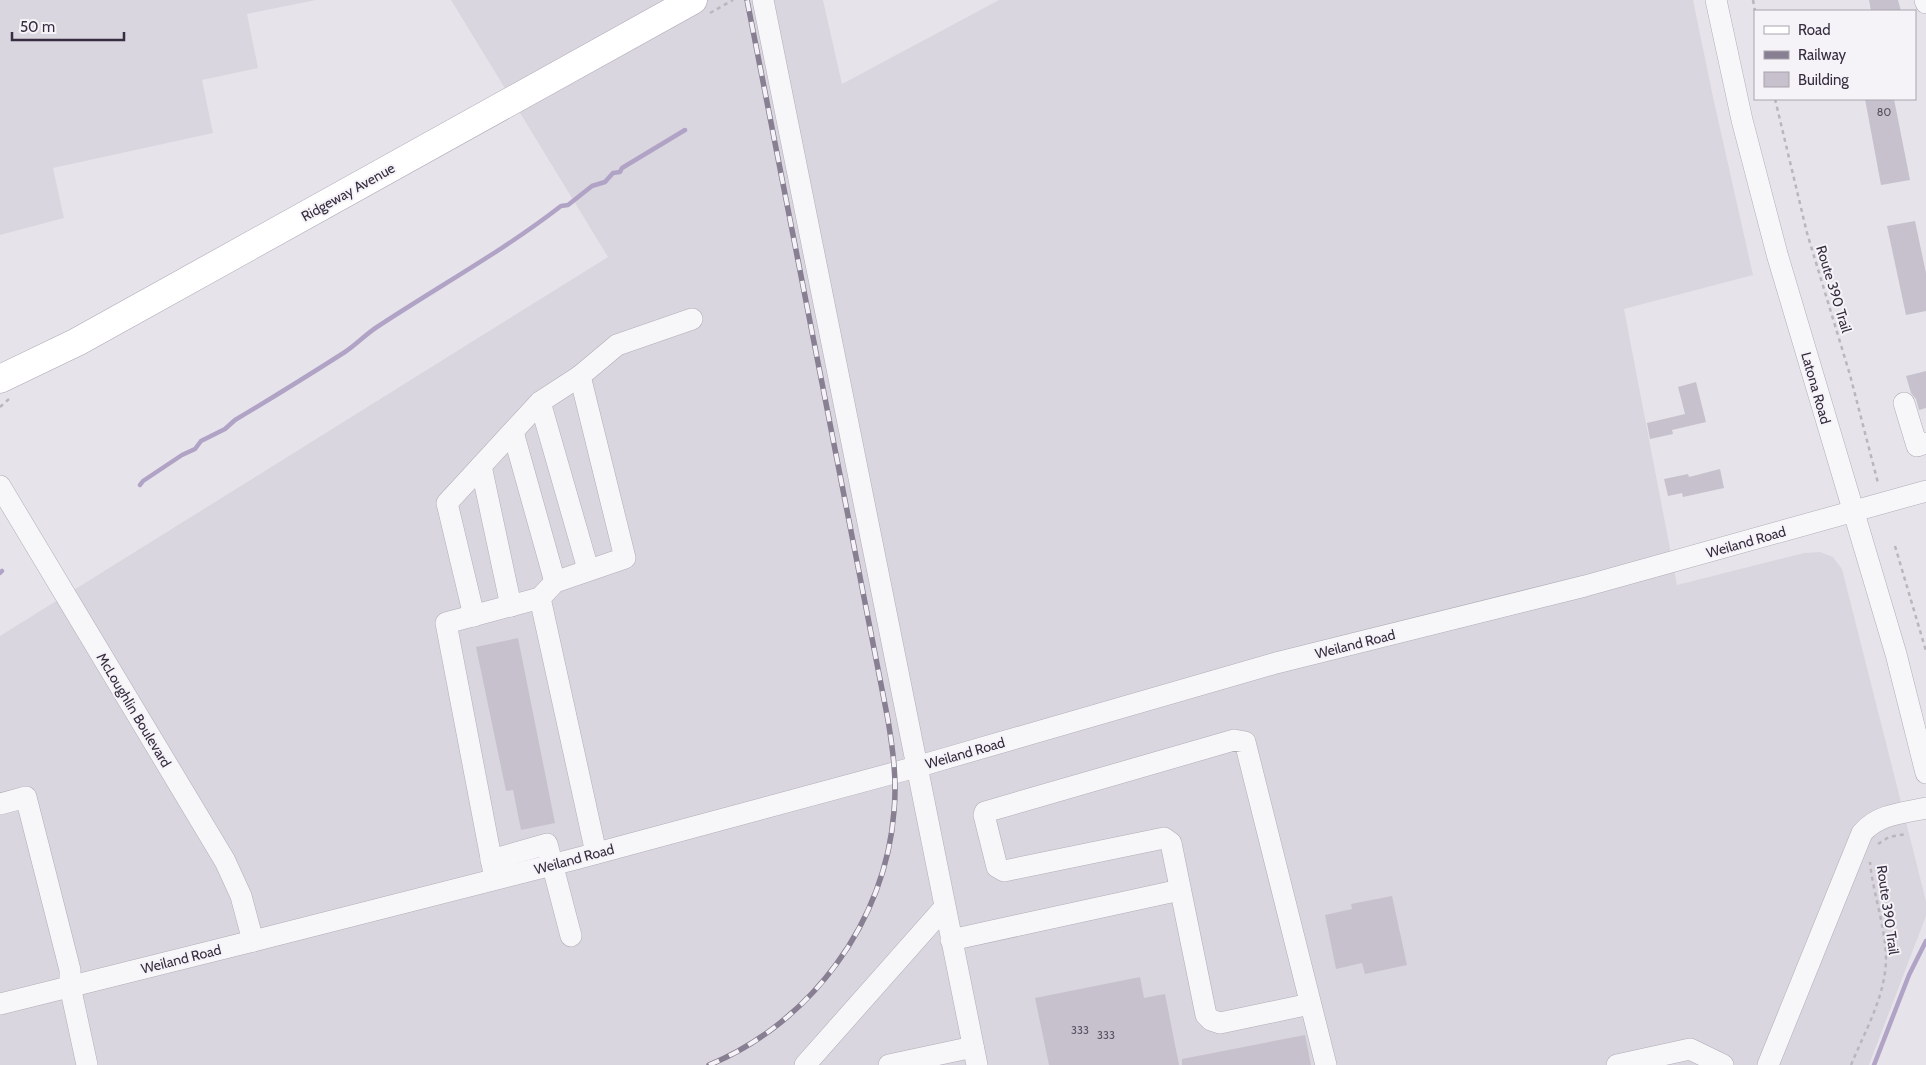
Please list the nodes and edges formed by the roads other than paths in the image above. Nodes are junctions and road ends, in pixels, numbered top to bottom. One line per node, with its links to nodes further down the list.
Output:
1 (763, 0): 20 (street)
2 (1716, 0): 14 (street, Latona Road)
3 (705, 5): 6 (main road, Ridgeway Avenue)
4 (692, 319): 5 (street)
5 (580, 376): 7 (street); 15 (street)
6 (0, 379)
7 (540, 402): 9 (street); 15 (street)
8 (1904, 403): 10 (street)
9 (513, 432): 11 (street); 16 (street)
10 (1926, 443)
11 (481, 466): 18 (street); 19 (street)
12 (0, 486): 31 (street, McLoughlin Boulevard)
13 (1926, 490): 14 (street, Weiland Road)
14 (1852, 512): 20 (street, Weiland Road); 21 (street, Latona Road)
15 (588, 570): 16 (street)
16 (555, 582): 17 (street)
17 (540, 598): 18 (street); 24 (street)
18 (511, 606): 19 (street)
19 (474, 616): 26 (street)
20 (916, 767): 24 (street, Weiland Road); 28 (street)
21 (1926, 773)
22 (0, 804): 32 (street)
23 (1926, 808): 42 (street)
24 (596, 852): 25 (street, Weiland Road)
25 (551, 865): 26 (street, Weiland Road); 29 (street)
26 (493, 870): 31 (street, Weiland Road)
27 (1180, 890): 30 (street); 34 (street); 34 (street)
28 (944, 908): 30 (street); 37 (street)
29 (571, 936)
30 (951, 940): 35 (street)
31 (253, 942): 32 (street, Weiland Road)
32 (70, 986): 33 (street, Weiland Road); 36 (street)
33 (0, 1004)
34 (1310, 1004): 39 (street)
35 (975, 1056): 38 (street)
36 (87, 1065)
37 (805, 1065)
38 (889, 1065)
39 (1326, 1065)
40 (1617, 1065): 41 (street)
41 (1723, 1065)
42 (1768, 1065)

